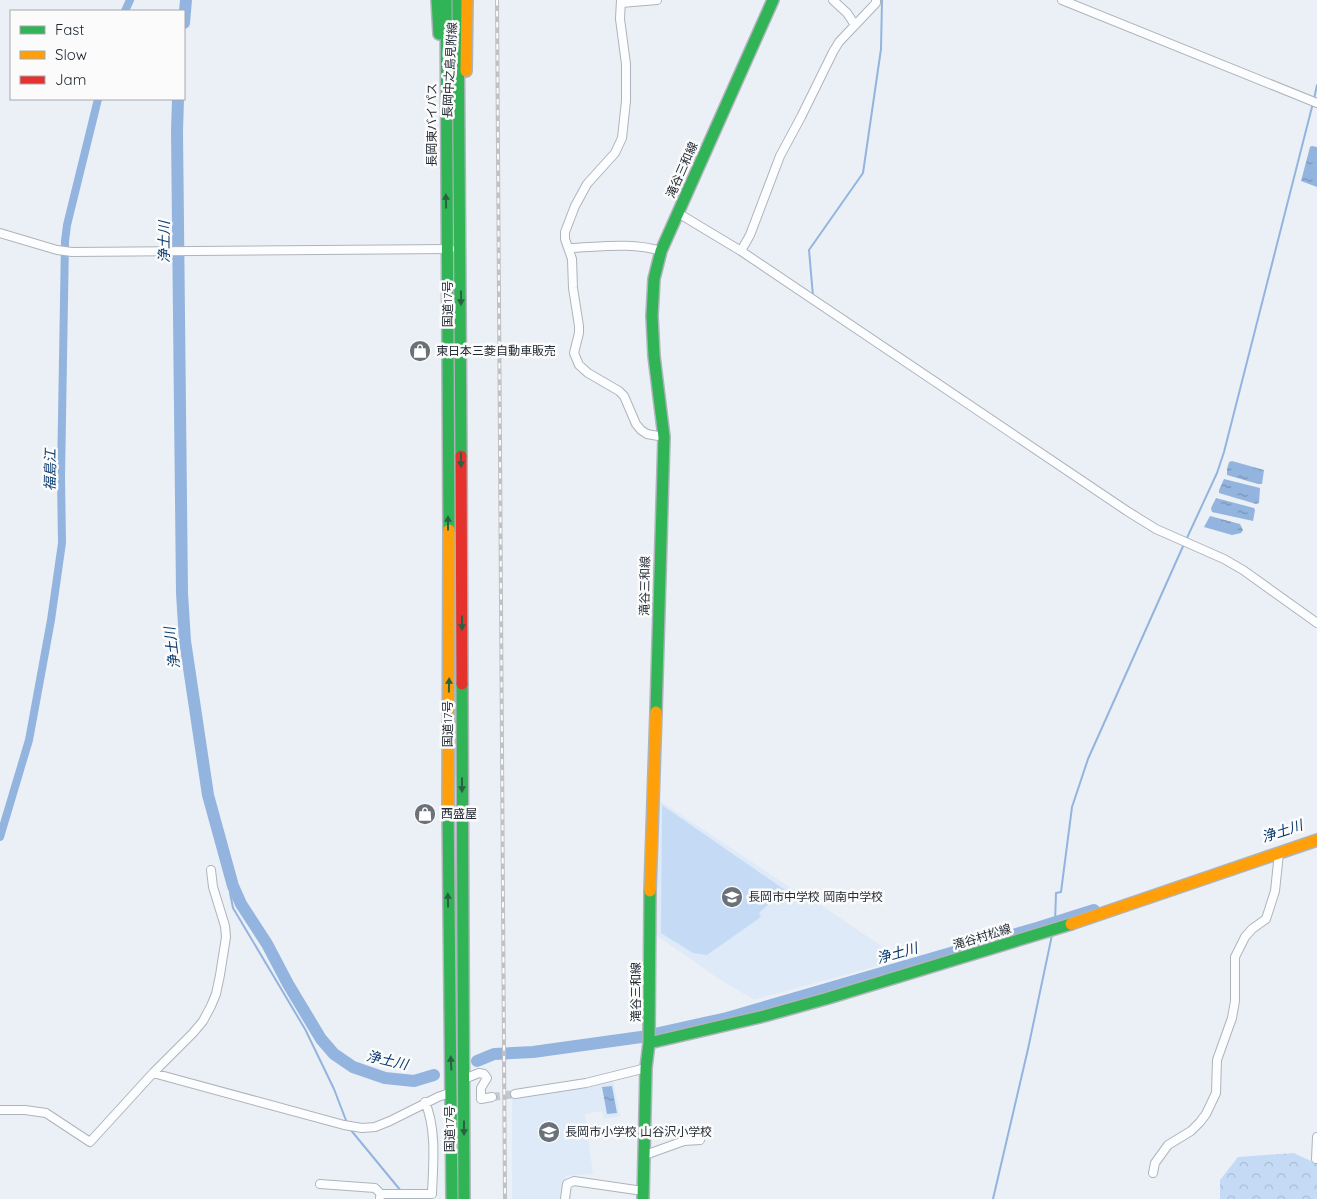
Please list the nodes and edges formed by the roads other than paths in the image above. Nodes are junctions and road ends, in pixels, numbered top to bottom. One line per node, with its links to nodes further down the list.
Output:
1 (437, 0): 13 (main road, 長岡中之島見附線)
2 (446, 0): 13 (main road, 長岡東バイパス)
3 (458, 0): 14 (main road)
4 (467, 0): 14 (main road, 長岡中之島見附線)
5 (658, 0): 10 (street)
6 (773, 0): 15 (main road, 滝谷三和線)
7 (833, 0): 11 (street)
8 (876, 0): 11 (street)
9 (1062, 0): 12 (street)
10 (621, 2): 17 (street)
11 (855, 25): 21 (street)
12 (1317, 103)
13 (446, 126): 19 (main road, 長岡東バイパス, one-way to 13)
14 (459, 142): 18 (main road)
15 (678, 213): 20 (main road, 滝谷三和線); 21 (street)
16 (0, 233): 19 (street)
17 (569, 248): 20 (street); 22 (street)
18 (461, 249): 19 (street); 30 (main road, 国道17号, one-way to 30)
19 (447, 250): 31 (main road, 国道17号, one-way to 19)
20 (661, 251): 22 (main road, 滝谷三和線)
21 (741, 251): 23 (street)
22 (664, 437): 27 (main road, 滝谷三和線)
23 (1317, 623)
24 (1317, 840): 25 (main road, 滝谷村松線)
25 (1279, 853): 27 (main road, 滝谷村松線); 40 (street)
26 (212, 870): 29 (street)
27 (649, 1043): 28 (main road, 滝谷三和線)
28 (646, 1068): 32 (street); 38 (main road, 滝谷三和線)
29 (153, 1073): 34 (street); 35 (street)
30 (464, 1079): 33 (street); 46 (main road, 国道17号, one-way to 46)
31 (452, 1092): 34 (street); 45 (main road, 国道17号)
32 (515, 1094)
33 (492, 1097)
34 (425, 1102): 42 (street)
35 (0, 1110)
36 (1317, 1137): 39 (street)
37 (700, 1140): 38 (street)
38 (644, 1155): 43 (main road, 滝谷三和線)
39 (1316, 1159)
40 (1152, 1173)
41 (320, 1184): 44 (street)
42 (432, 1194): 44 (street); 45 (street)
43 (643, 1195): 47 (street)
44 (380, 1196)
45 (452, 1198)
46 (464, 1199)
47 (565, 1199)

